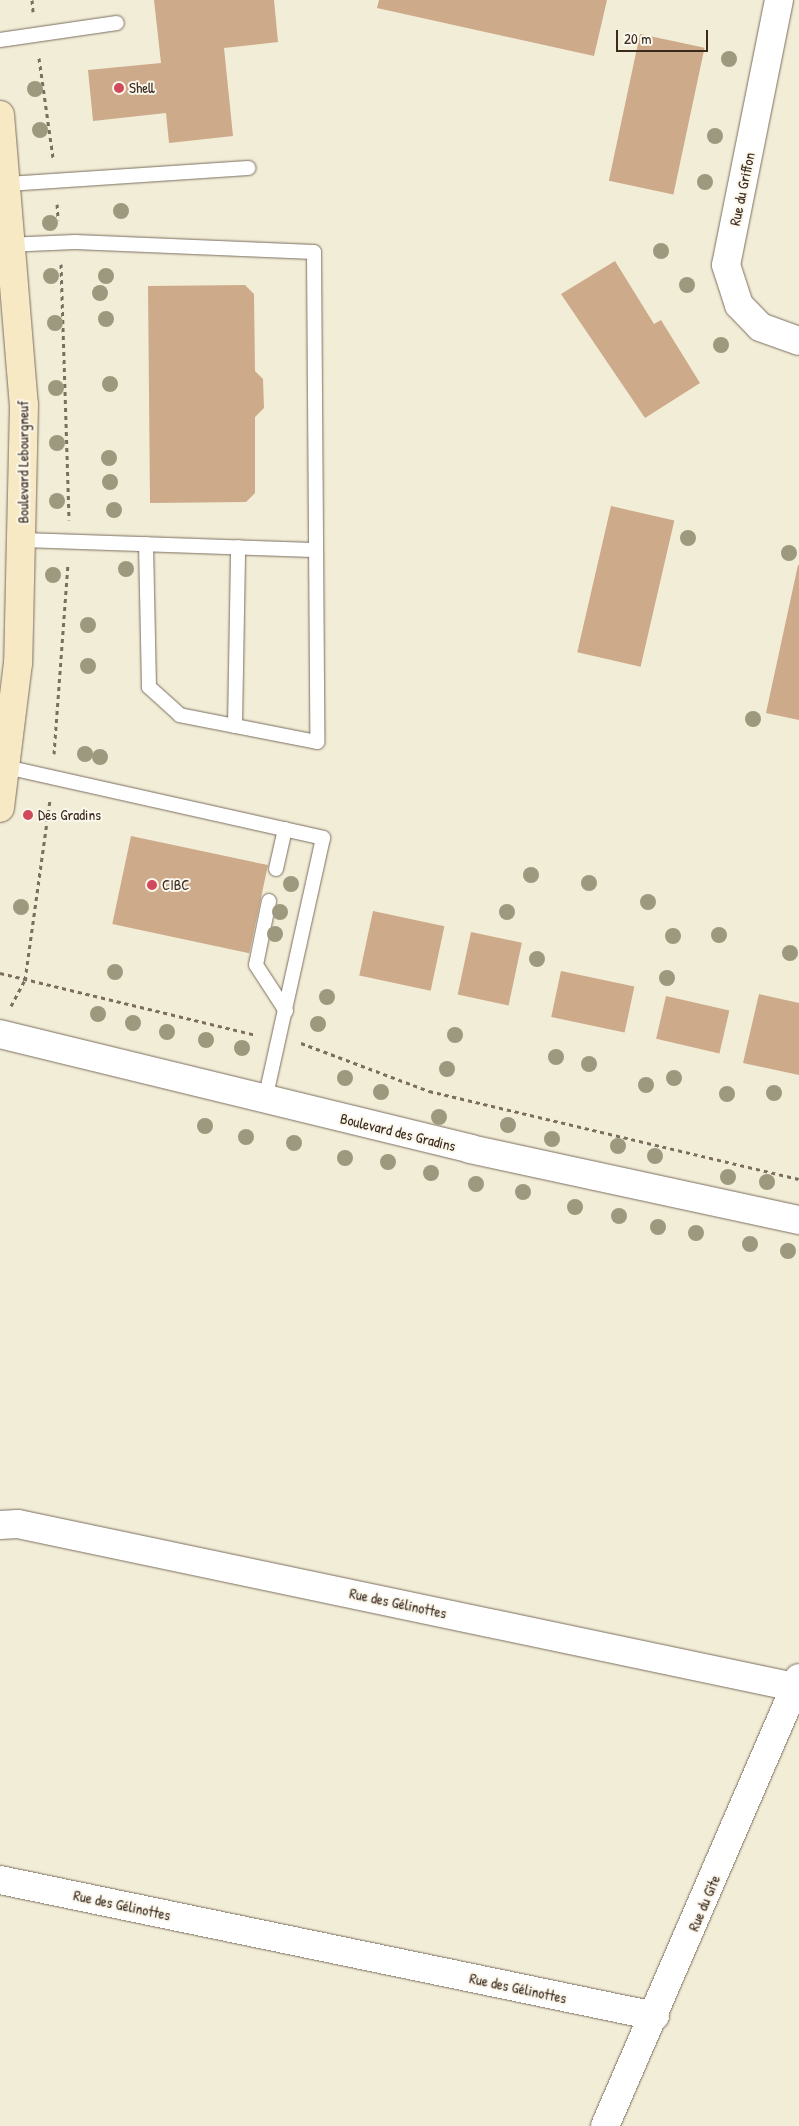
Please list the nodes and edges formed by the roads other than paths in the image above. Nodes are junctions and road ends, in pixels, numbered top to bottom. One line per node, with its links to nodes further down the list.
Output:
1 (779, 0): 8 (street, Rue du Griffon)
2 (116, 23): 3 (lane)
3 (0, 40)
4 (0, 115): 6 (main road, Boulevard Lebourgneuf)
5 (248, 168): 6 (lane)
6 (7, 184): 7 (main road, Boulevard Lebourgneuf)
7 (6, 245): 9 (main road, Boulevard Lebourgneuf); 12 (lane)
8 (799, 341)
9 (23, 540): 10 (lane); 14 (main road, Boulevard Lebourgneuf)
10 (146, 544): 11 (lane); 13 (lane)
11 (238, 547): 12 (lane); 13 (lane)
12 (313, 550): 13 (lane)
13 (235, 726)
14 (6, 767): 15 (main road, Boulevard Lebourgneuf); 16 (lane)
15 (0, 808)
16 (285, 829): 17 (lane); 19 (lane)
17 (276, 869)
18 (269, 901): 19 (lane)
19 (286, 1011): 21 (lane)
20 (0, 1034): 21 (street, Boulevard des Gradins)
21 (265, 1100): 22 (street, Boulevard des Gradins)
22 (799, 1220)
23 (0, 1525): 24 (street, Rue des Gélinottes)
24 (798, 1685): 26 (street, Rue du Gîte)
25 (0, 1880): 26 (street, Rue des Gélinottes)
26 (655, 2016): 27 (street, Rue du Gîte)
27 (605, 2126)

